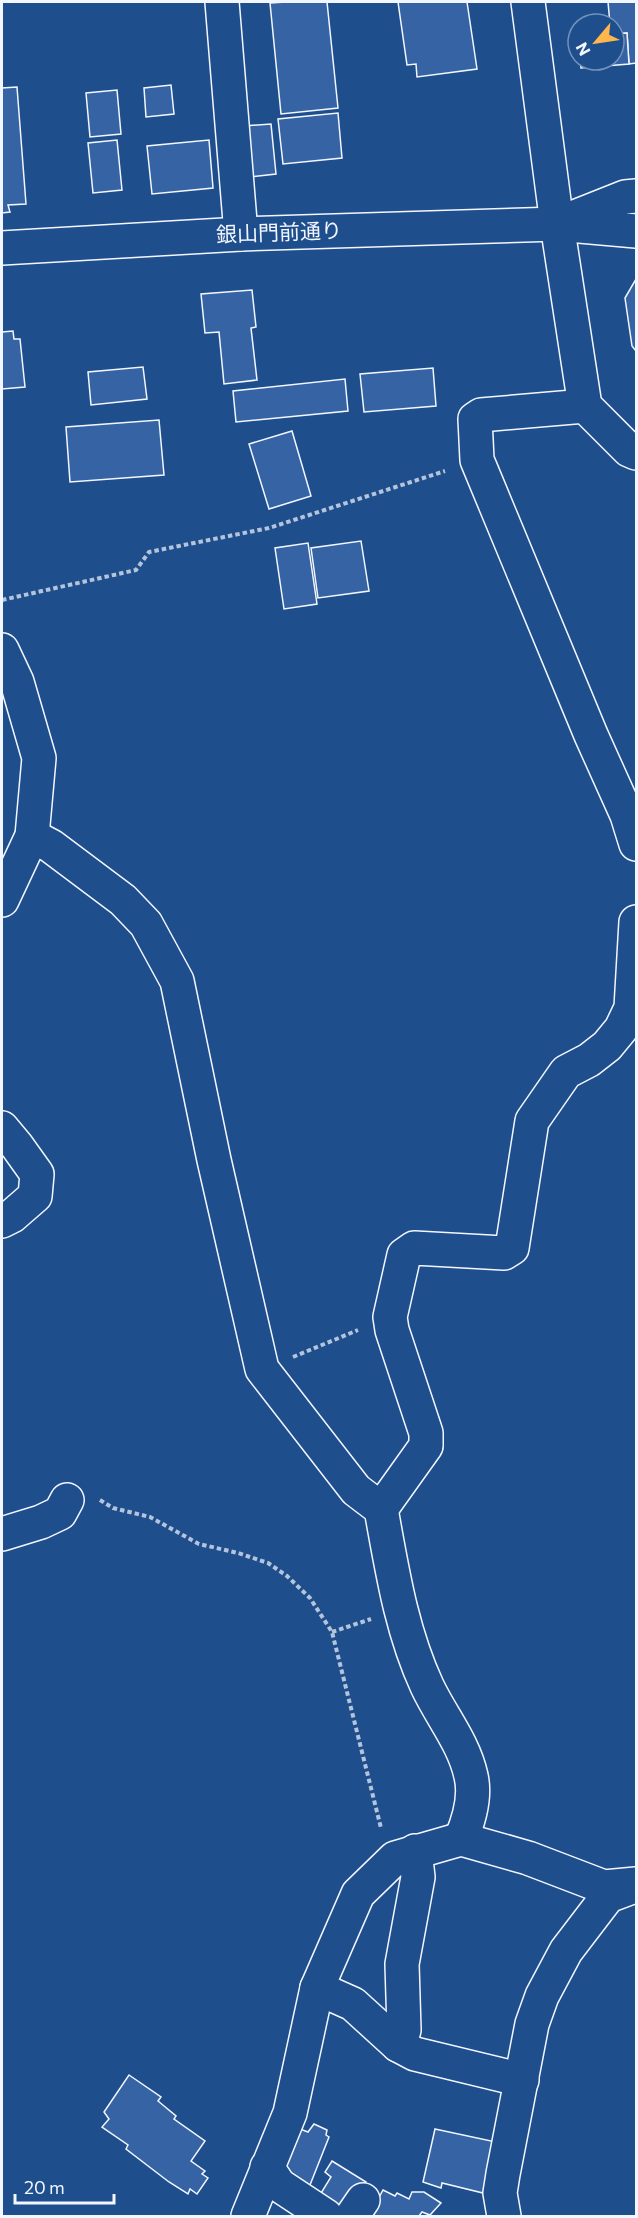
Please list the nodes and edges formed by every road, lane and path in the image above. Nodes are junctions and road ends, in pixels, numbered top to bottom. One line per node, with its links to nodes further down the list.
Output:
1 (222, 2): 6 (street)
2 (528, 2): 4 (street)
3 (636, 196): 4 (street, 銀山門前通り)
4 (557, 224): 5 (street, 銀山門前通り); 6 (street, 銀山門前通り); 8 (street)
5 (636, 231)
6 (241, 234): 7 (street, 銀山門前通り)
7 (2, 248)
8 (585, 406): 9 (street); 10 (street)
9 (636, 453)
10 (477, 460): 11 (path); 14 (street)
11 (2, 600)
12 (2, 650): 13 (street)
13 (32, 836): 15 (street); 20 (street)
14 (636, 844)
15 (2, 900)
16 (636, 922): 19 (street)
17 (2, 1128): 18 (street)
18 (2, 1221)
19 (390, 1317): 20 (path); 22 (street)
20 (262, 1369): 22 (street)
21 (67, 1500): 23 (street); 25 (path)
22 (381, 1509): 24 (street)
23 (2, 1534)
24 (400, 1610): 25 (path); 26 (street)
25 (332, 1632): 27 (path)
26 (461, 1839): 27 (street); 28 (street)
27 (405, 1855): 29 (street); 30 (street)
28 (636, 1885): 31 (street)
29 (317, 1988): 30 (street); 32 (street)
30 (398, 2045): 31 (street)
31 (522, 2080): 35 (street)
32 (267, 2167): 33 (street); 34 (street)
33 (248, 2217)
34 (326, 2217)
35 (504, 2217)

